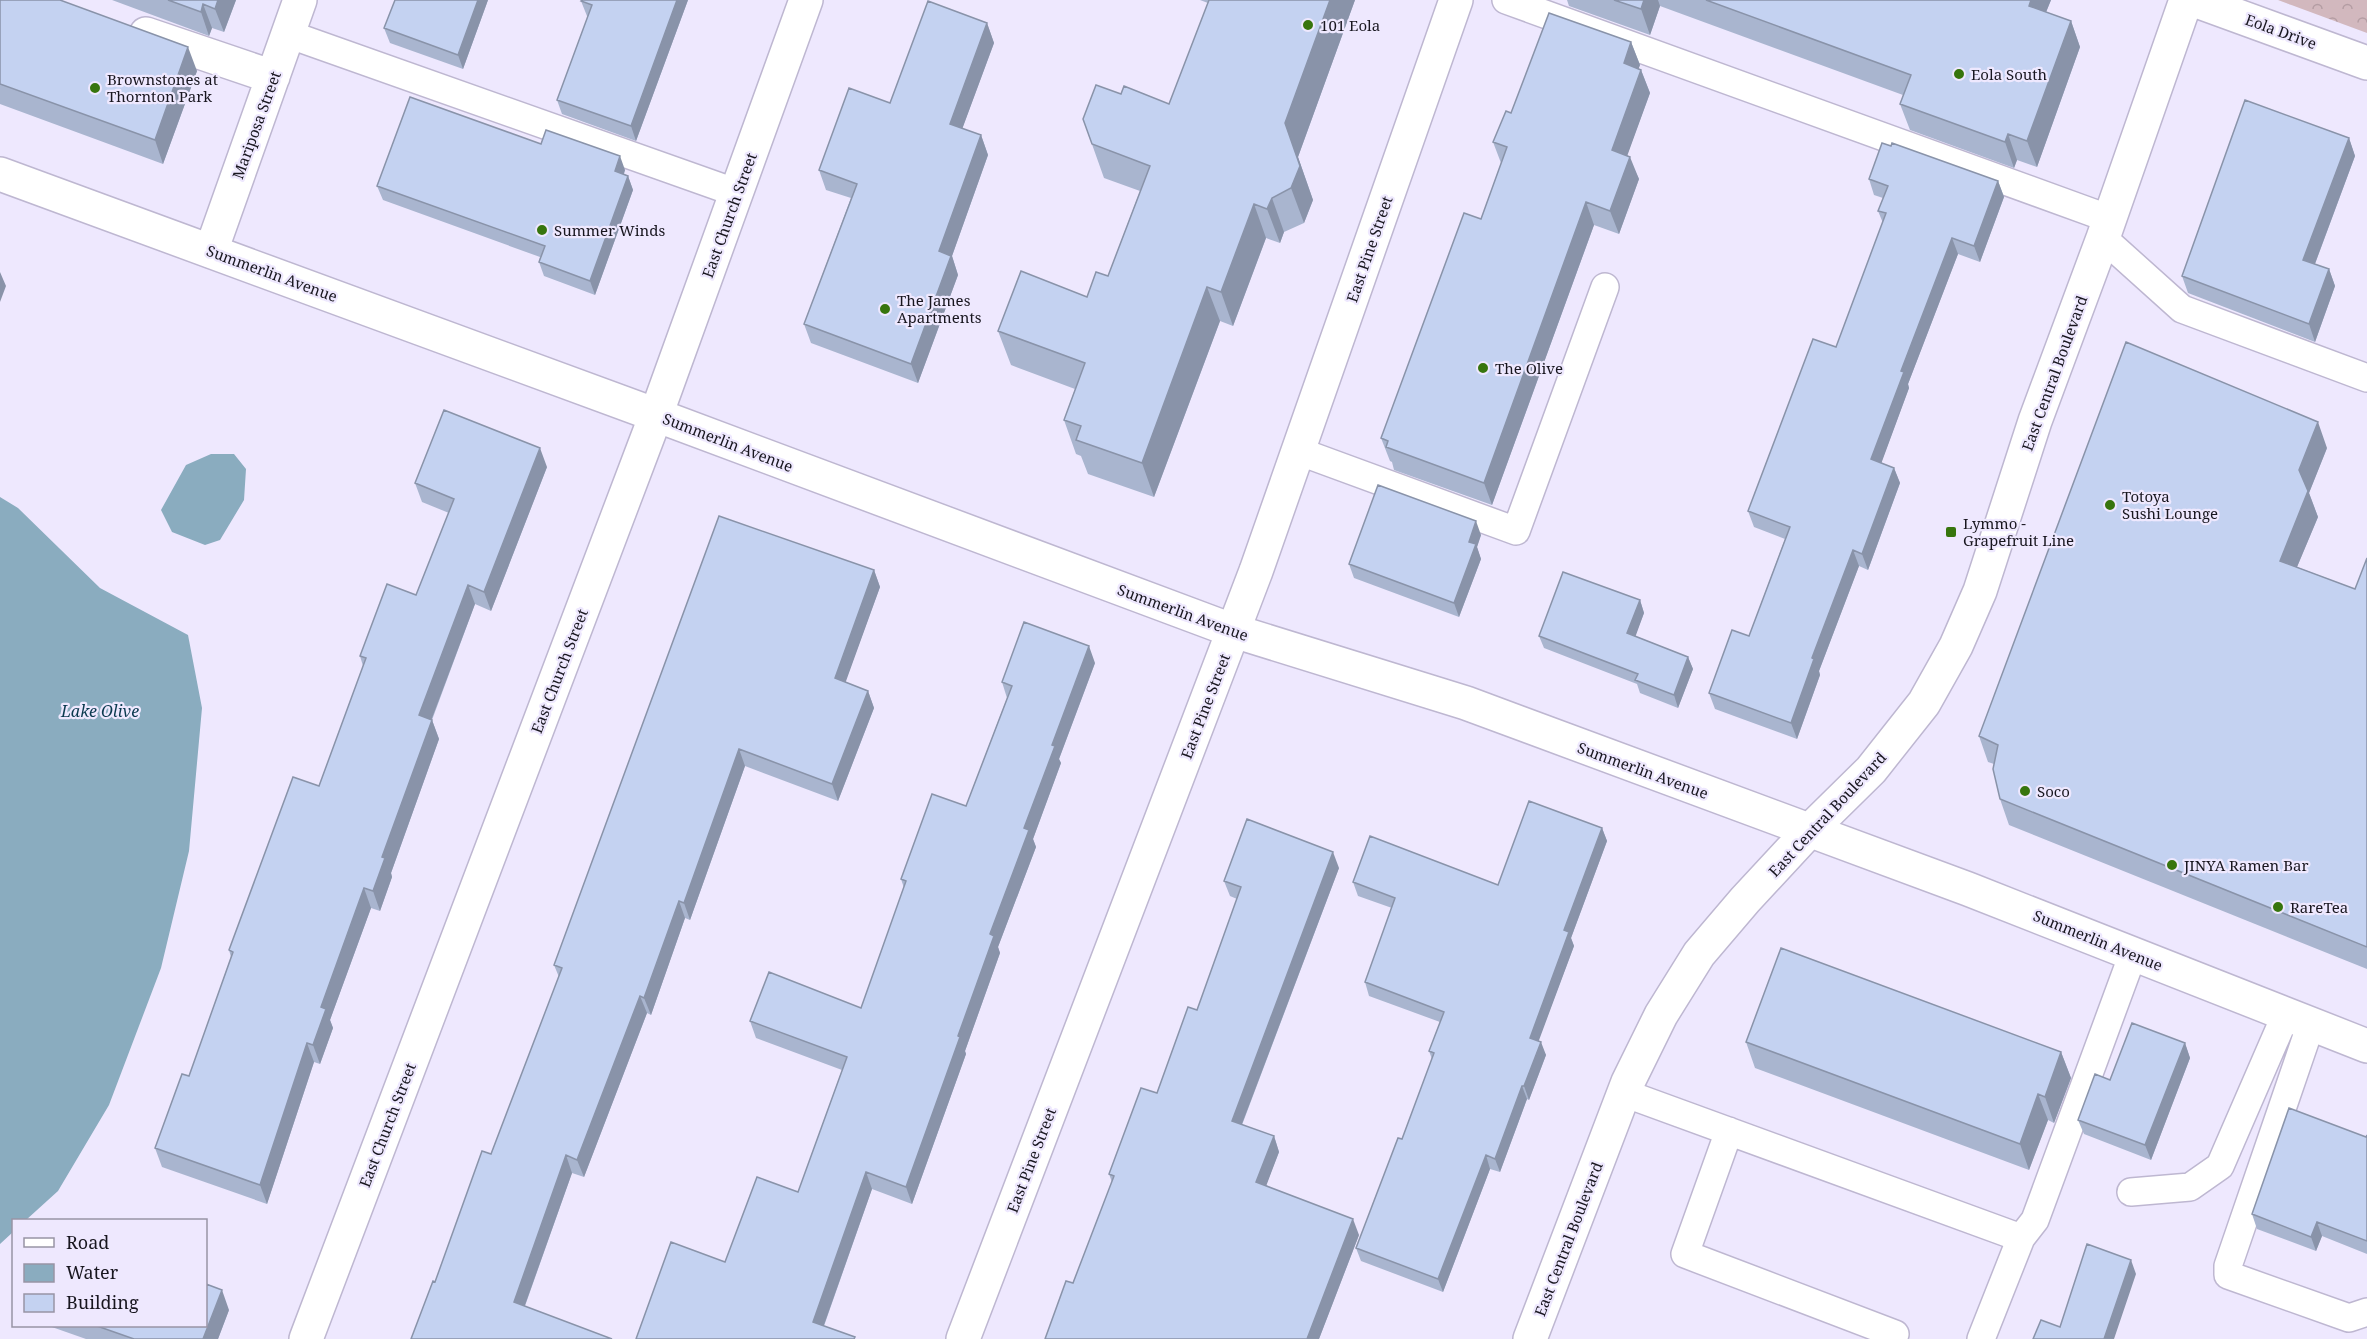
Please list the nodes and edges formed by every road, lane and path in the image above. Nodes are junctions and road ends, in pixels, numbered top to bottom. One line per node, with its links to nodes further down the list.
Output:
1 (300, 0): 8 (street, Mariposa Street)
2 (806, 0): 12 (street, East Church Street)
3 (1456, 0): 18 (street, East Pine Street)
4 (1506, 0): 13 (lane)
5 (2186, 0): 13 (street, East Central Boulevard)
6 (2194, 0): 9 (street, Eola Drive)
7 (123, 25): 10 (street)
8 (288, 34): 10 (street, Mariposa Street); 12 (lane)
9 (2367, 63)
10 (273, 77): 14 (street, Mariposa Street)
11 (0, 174): 14 (street, Summerlin Avenue)
12 (737, 193): 17 (street, East Church Street)
13 (2107, 229): 16 (lane); 20 (street, East Central Boulevard)
14 (211, 251): 17 (street, Summerlin Avenue)
15 (1605, 287): 18 (lane)
16 (2367, 378)
17 (656, 415): 19 (street, Summerlin Avenue); 31 (street, East Church Street)
18 (1298, 451): 19 (street, East Pine Street)
19 (1234, 631): 20 (street, Summerlin Avenue); 32 (street, East Pine Street)
20 (1809, 831): 21 (street, Summerlin Avenue); 24 (street, East Central Boulevard)
21 (2133, 954): 22 (street, Summerlin Avenue); 27 (lane)
22 (2299, 1019): 23 (street, Summerlin Avenue); 26 (lane); 28 (lane)
23 (2367, 1046)
24 (1624, 1094): 25 (lane); 30 (street, East Central Boulevard)
25 (1730, 1131): 27 (lane); 29 (lane)
26 (2131, 1192)
27 (2021, 1238): 33 (lane)
28 (2367, 1312)
29 (1895, 1334)
30 (1535, 1337)
31 (306, 1339)
32 (963, 1339)
33 (1981, 1339)

